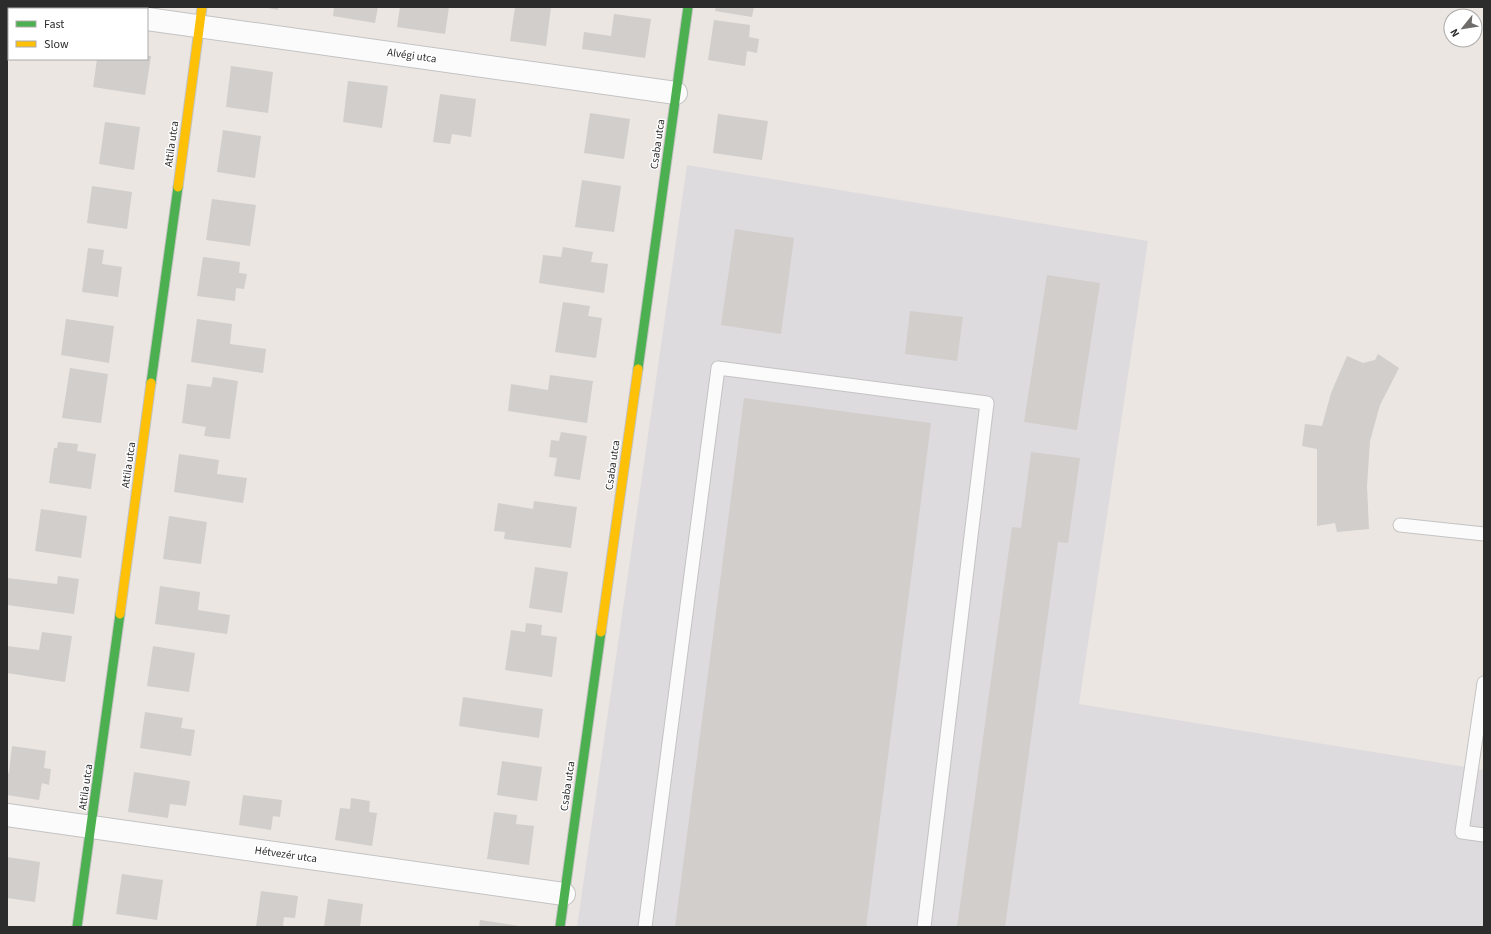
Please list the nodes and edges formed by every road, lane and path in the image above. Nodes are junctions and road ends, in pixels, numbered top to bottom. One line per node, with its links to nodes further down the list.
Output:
1 (688, 7): 4 (street, Csaba utca)
2 (201, 16): 3 (street, Alvégi utca); 4 (street, Alvégi utca); 9 (street, Attila utca)
3 (148, 19)
4 (676, 93): 11 (street, Csaba utca)
5 (1400, 525): 6 (lane)
6 (1484, 534)
7 (1484, 683): 10 (lane)
8 (7, 814): 9 (street, Hétvezér utca)
9 (92, 826): 11 (street, Hétvezér utca); 12 (street, Attila utca)
10 (1484, 835)
11 (564, 894): 13 (street, Csaba utca)
12 (77, 927)
13 (560, 927)
14 (645, 927): 15 (lane)
15 (924, 927)

